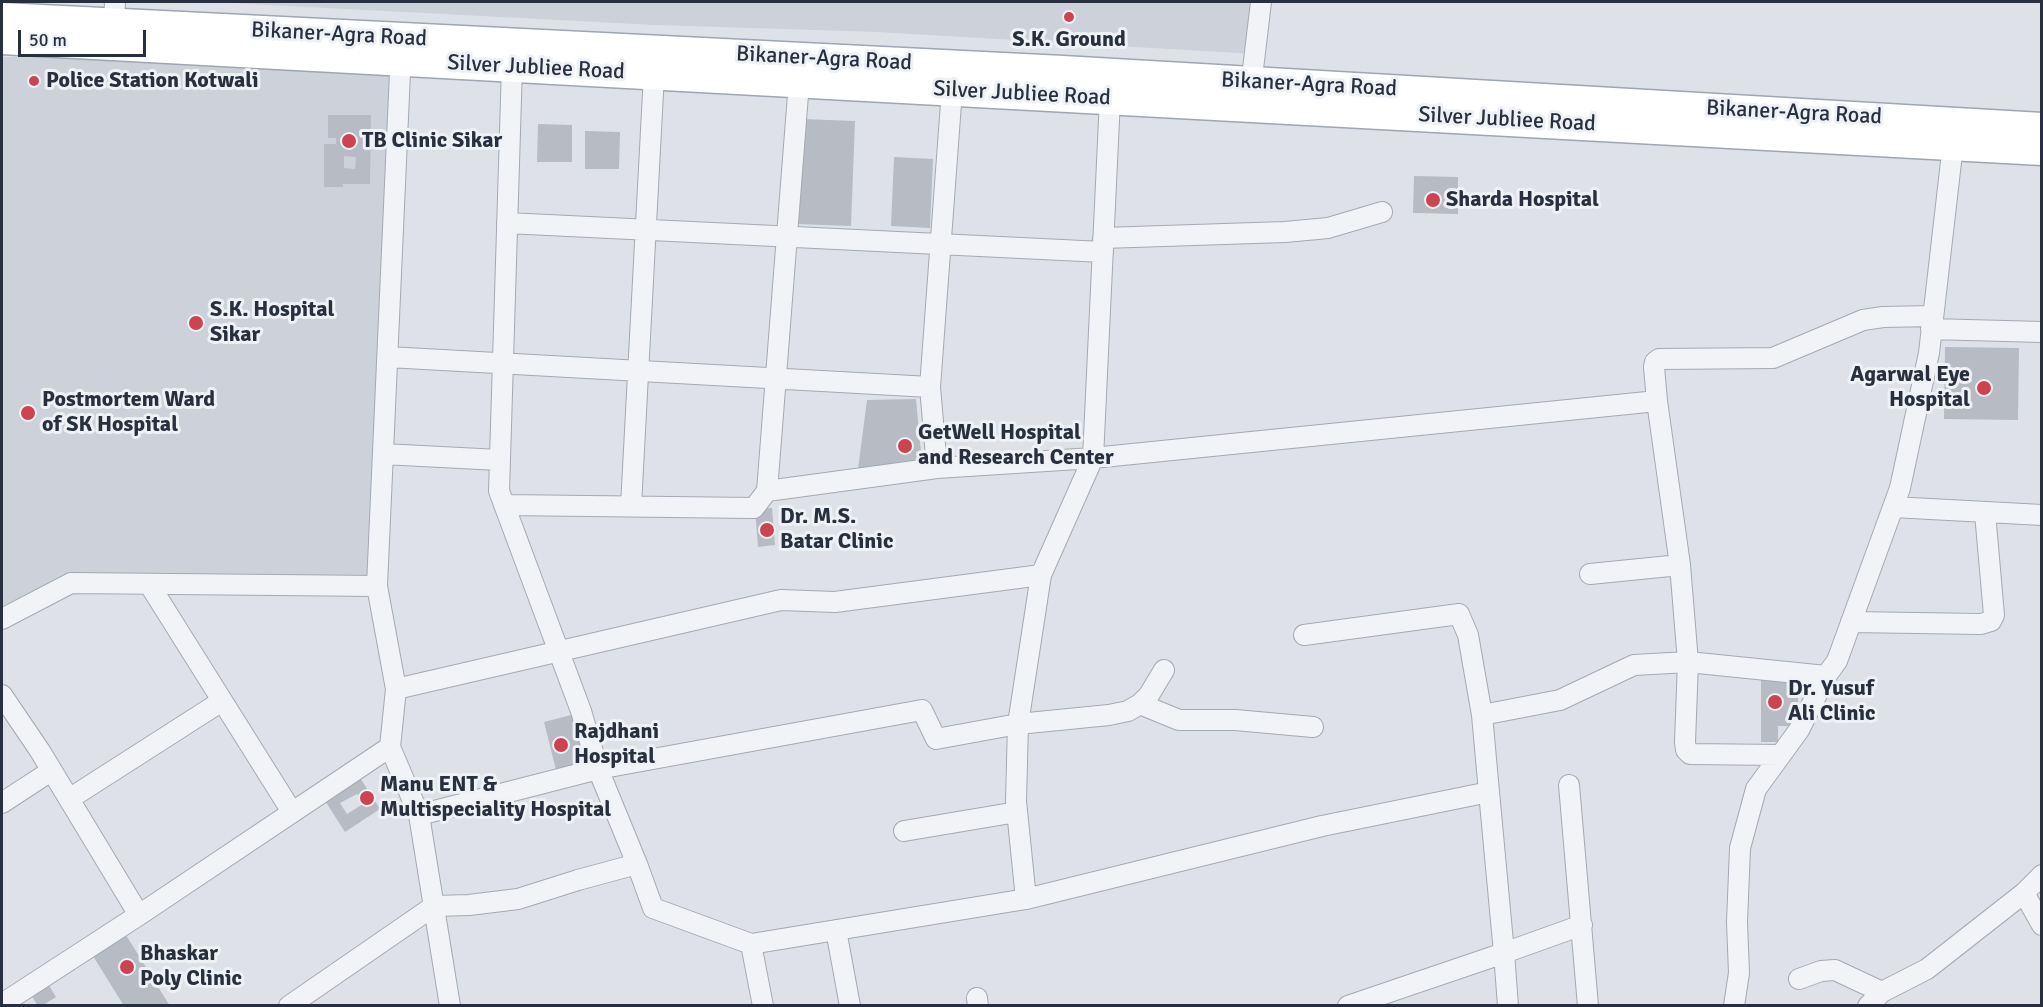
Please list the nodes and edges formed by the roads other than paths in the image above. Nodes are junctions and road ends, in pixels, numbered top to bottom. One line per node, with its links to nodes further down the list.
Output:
1 (1261, 2): 10 (street)
2 (114, 13): 3 (main road, Bikaner-Agra Road); 5 (main road, Bikaner-Agra Road)
3 (2, 18)
4 (2, 39): 5 (main road, Silver Jubliee Road)
5 (401, 49): 6 (main road, Silver Jubliee Road); 10 (main road, Bikaner-Agra Road); 23 (street)
6 (512, 66): 7 (main road, Silver Jubliee Road); 16 (street)
7 (654, 74): 8 (main road, Silver Jubliee Road); 17 (street)
8 (799, 82): 9 (main road, Silver Jubliee Road); 18 (street)
9 (952, 90): 11 (main road, Silver Jubliee Road); 19 (street)
10 (1250, 94): 11 (main road, Silver Jubliee Road); 13 (main road, Silver Jubliee Road)
11 (1110, 99): 20 (street)
12 (2042, 128): 13 (main road)
13 (1954, 134): 14 (main road, Silver Jubliee Road); 21 (street)
14 (2042, 150)
15 (1382, 212): 20 (street)
16 (507, 223): 17 (street); 24 (street)
17 (647, 230): 18 (street); 25 (street)
18 (787, 237): 19 (street); 26 (street)
19 (940, 244): 20 (street); 27 (street)
20 (1103, 245): 30 (street)
21 (1932, 323): 22 (street); 28 (street); 36 (street)
22 (2042, 332)
23 (388, 357): 24 (street); 29 (street)
24 (502, 363): 25 (street); 31 (street)
25 (638, 371): 26 (street); 35 (street)
26 (776, 378): 27 (street); 33 (street)
27 (930, 387): 32 (street)
28 (1657, 401): 30 (street); 39 (street)
29 (383, 454): 31 (street); 43 (street)
30 (1093, 458): 32 (street); 41 (street)
31 (499, 460): 34 (street)
32 (937, 468): 33 (street)
33 (767, 491): 35 (street)
34 (504, 505): 35 (street); 47 (street)
35 (631, 506)
36 (1893, 507): 37 (street); 45 (street)
37 (1985, 513): 38 (street); 45 (street)
38 (2042, 515)
39 (1680, 564): 40 (street); 48 (street)
40 (1590, 574)
41 (1041, 575): 47 (street); 56 (street)
42 (149, 584): 43 (street); 44 (street); 53 (street)
43 (377, 586): 51 (street)
44 (2, 619)
45 (1851, 622): 50 (street)
46 (1304, 635): 55 (street)
47 (559, 651): 51 (street); 60 (street)
48 (1688, 662): 50 (street); 55 (street); 59 (street)
49 (1164, 670): 54 (street)
50 (1826, 676): 59 (street)
51 (396, 689): 58 (street)
52 (2, 695): 61 (street)
53 (222, 701): 64 (street); 66 (street)
54 (1140, 704): 56 (street); 57 (street)
55 (1482, 715): 63 (street)
56 (1018, 724): 60 (street); 67 (street)
57 (1313, 727)
58 (390, 747): 66 (street); 68 (street)
59 (1780, 755): 91 (street)
60 (598, 769): 68 (street); 70 (street)
61 (51, 771): 64 (street); 65 (street)
62 (1569, 785): 76 (street)
63 (1489, 792): 73 (street); 80 (street)
64 (69, 799): 75 (street)
65 (2, 803)
66 (292, 812): 75 (street)
67 (1017, 812): 69 (street); 73 (street)
68 (419, 815): 74 (street)
69 (904, 831)
70 (637, 864): 74 (street); 79 (street)
71 (2042, 875): 72 (street)
72 (2024, 893): 77 (street); 82 (street)
73 (1026, 899): 78 (street)
74 (434, 906): 84 (street); 85 (street)
75 (139, 915): 83 (street)
76 (1582, 925): 80 (street); 90 (street)
77 (2042, 925)
78 (836, 930): 79 (street); 87 (street)
79 (751, 944): 86 (street)
80 (1504, 953): 88 (street); 89 (street)
81 (1799, 979): 82 (street)
82 (1875, 999)
83 (2, 1004)
84 (289, 1005)
85 (450, 1005)
86 (763, 1005)
87 (850, 1005)
88 (1348, 1005)
89 (1508, 1005)
90 (1588, 1005)
91 (1734, 1005)

